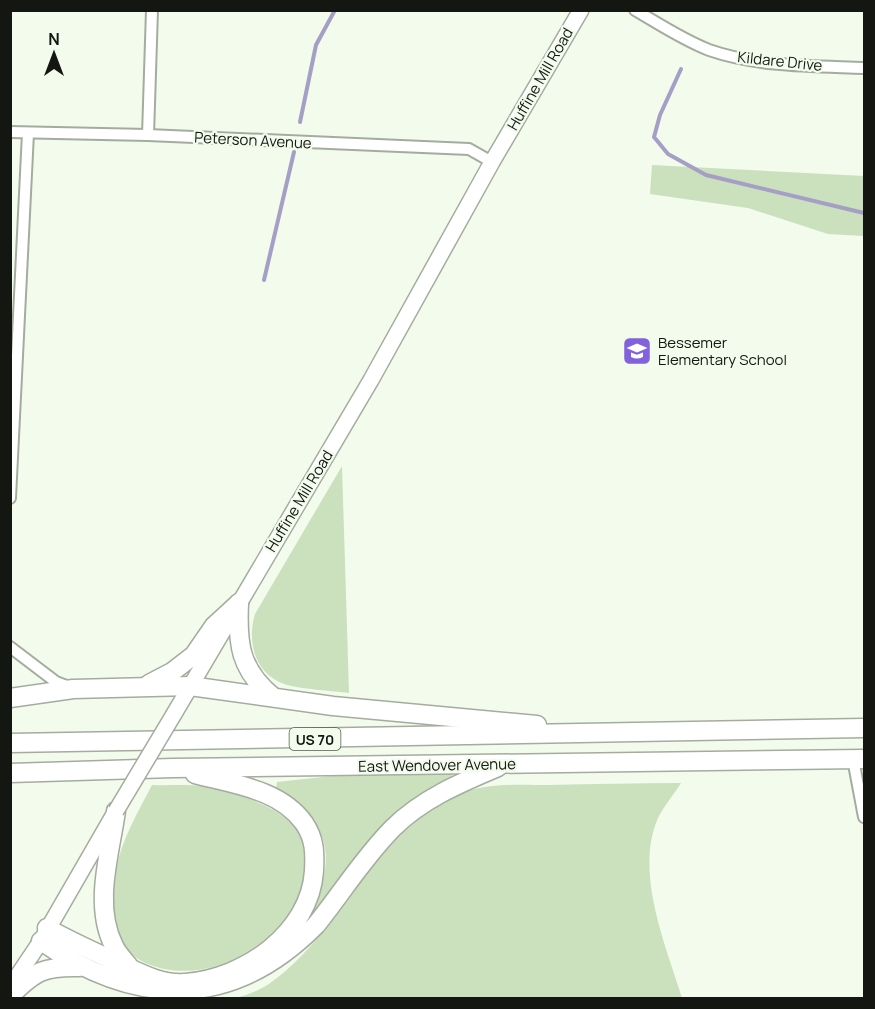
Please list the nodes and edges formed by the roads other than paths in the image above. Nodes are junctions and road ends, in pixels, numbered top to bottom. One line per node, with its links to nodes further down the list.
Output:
1 (152, 10): 7 (street)
2 (581, 10): 8 (main road, Huffine Mill Road)
3 (635, 10): 4 (street, Kildare Drive)
4 (864, 68)
5 (10, 132): 6 (street, Peterson Avenue)
6 (28, 133): 7 (street, Peterson Avenue); 9 (street)
7 (148, 135): 8 (street, Peterson Avenue)
8 (492, 162): 10 (main road, Huffine Mill Road)
9 (10, 498)
10 (239, 603): 12 (highway); 13 (main road, Huffine Mill Road); 15 (highway)
11 (10, 647): 14 (street)
12 (145, 686): 13 (highway); 14 (highway)
13 (190, 686): 15 (highway); 24 (main road, Huffine Mill Road, bridge)
14 (73, 689): 16 (highway)
15 (273, 697): 18 (highway)
16 (10, 698)
17 (864, 728): 18 (highway, East Wendover Avenue / US 70)
18 (620, 733): 19 (highway, East Wendover Avenue / US 70)
19 (10, 743)
20 (859, 759): 21 (highway, East Wendover Avenue / US 70); 25 (street)
21 (508, 763): 22 (highway, East Wendover Avenue / US 70); 27 (highway)
22 (173, 768): 23 (highway, East Wendover Avenue / US 70); 28 (highway)
23 (10, 773)
24 (116, 811): 26 (main road, Huffine Mill Road); 28 (highway)
25 (864, 817)
26 (44, 934): 27 (highway); 28 (highway); 29 (main road, Huffine Mill Road)
27 (81, 967): 30 (highway)
28 (131, 969)
29 (10, 987)
30 (10, 996)

